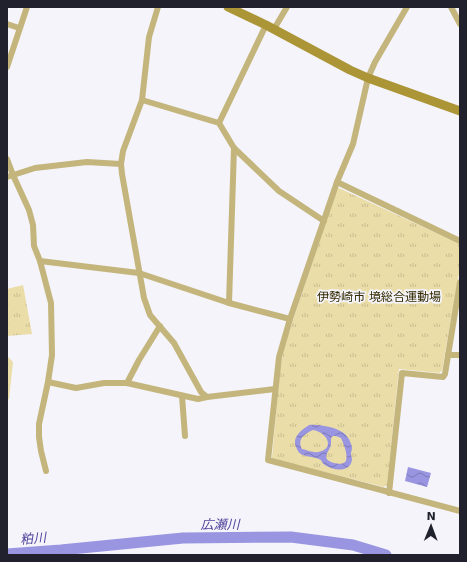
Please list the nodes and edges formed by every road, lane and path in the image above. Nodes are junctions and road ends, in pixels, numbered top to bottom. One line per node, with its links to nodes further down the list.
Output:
1 (27, 7): 10 (street)
2 (158, 7): 13 (street)
3 (228, 7): 9 (street)
4 (287, 7): 9 (street)
5 (407, 7): 12 (street)
6 (451, 7): 8 (street)
7 (7, 24): 10 (street)
8 (460, 24)
9 (270, 27): 12 (street); 15 (street)
10 (19, 28): 11 (street)
11 (7, 67)
12 (368, 78): 14 (street); 20 (street)
13 (142, 100): 15 (street); 18 (street)
14 (460, 111)
15 (219, 123): 16 (street)
16 (234, 148): 21 (street); 26 (street)
17 (7, 159): 19 (street)
18 (122, 164): 19 (street); 24 (street)
19 (10, 176): 23 (street)
20 (337, 182): 21 (street); 22 (street)
21 (324, 221): 27 (street)
22 (460, 241)
23 (40, 261): 24 (street); 31 (street)
24 (139, 273): 26 (street); 28 (street)
25 (460, 282): 29 (street)
26 (229, 302): 27 (street)
27 (290, 320): 33 (street)
28 (160, 326): 32 (street); 35 (street)
29 (448, 355): 30 (street); 38 (street)
30 (460, 355)
31 (48, 382): 32 (street); 37 (street)
32 (127, 383): 34 (street)
33 (275, 389): 35 (street); 38 (street)
34 (182, 396): 35 (street); 36 (street)
35 (207, 397)
36 (185, 436)
37 (46, 471)
38 (390, 493): 39 (street)
39 (460, 511)

